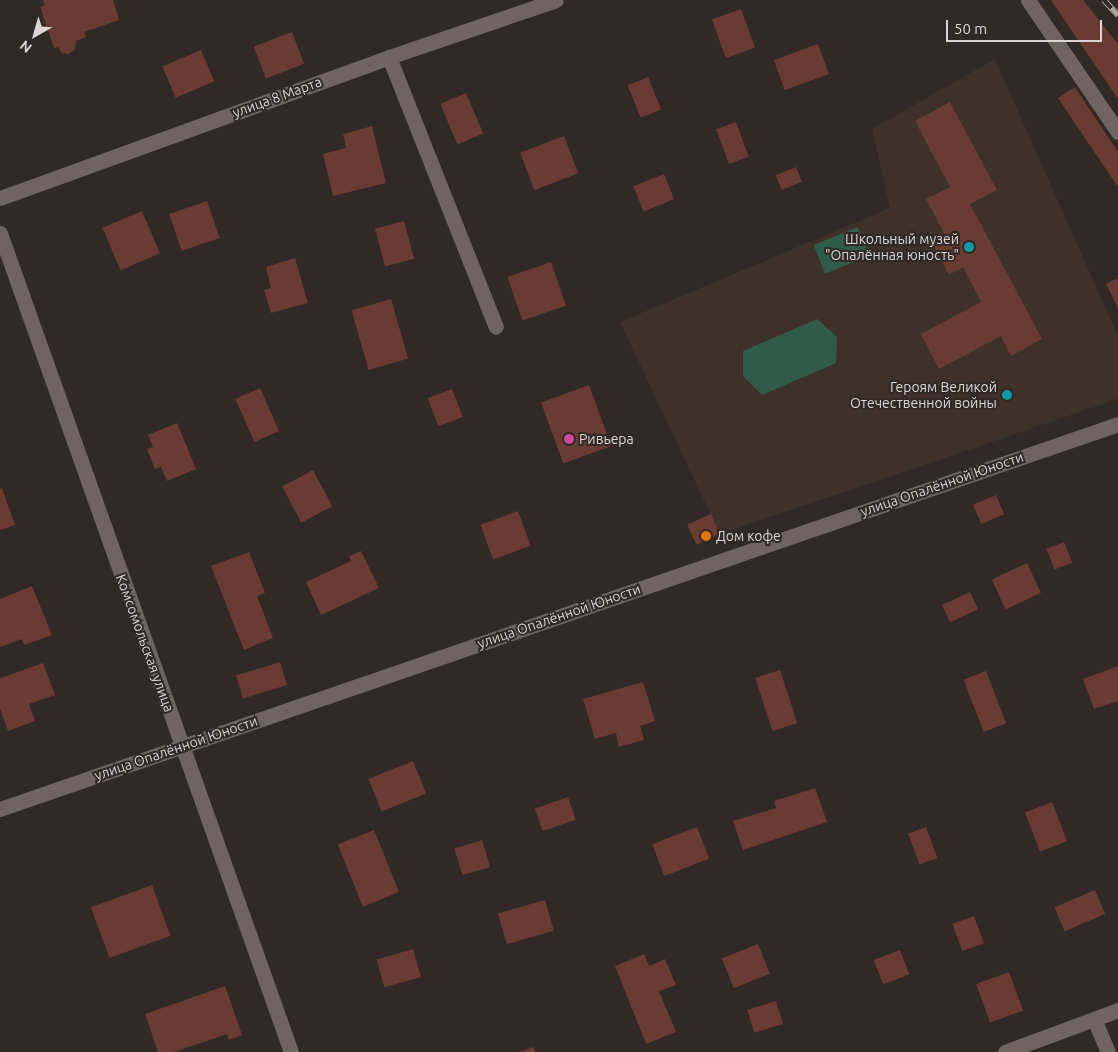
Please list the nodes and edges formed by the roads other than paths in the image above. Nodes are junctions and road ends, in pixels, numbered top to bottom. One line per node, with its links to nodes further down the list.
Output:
1 (556, 0): 3 (street, улица 8 Марта)
2 (1028, 0): 4 (street)
3 (389, 56): 5 (street, улица 8 Марта); 7 (street)
4 (1118, 132)
5 (0, 198)
6 (0, 233): 9 (street, Комсомольская улица)
7 (496, 328)
8 (1118, 424): 9 (street, улица Опалённой Юности)
9 (182, 745): 10 (street, улица Опалённой Юности); 13 (street, Комсомольская улица)
10 (0, 809)
11 (1118, 1010): 12 (street)
12 (1094, 1019): 14 (street); 15 (street)
13 (291, 1052)
14 (1005, 1052)
15 (1108, 1052)

